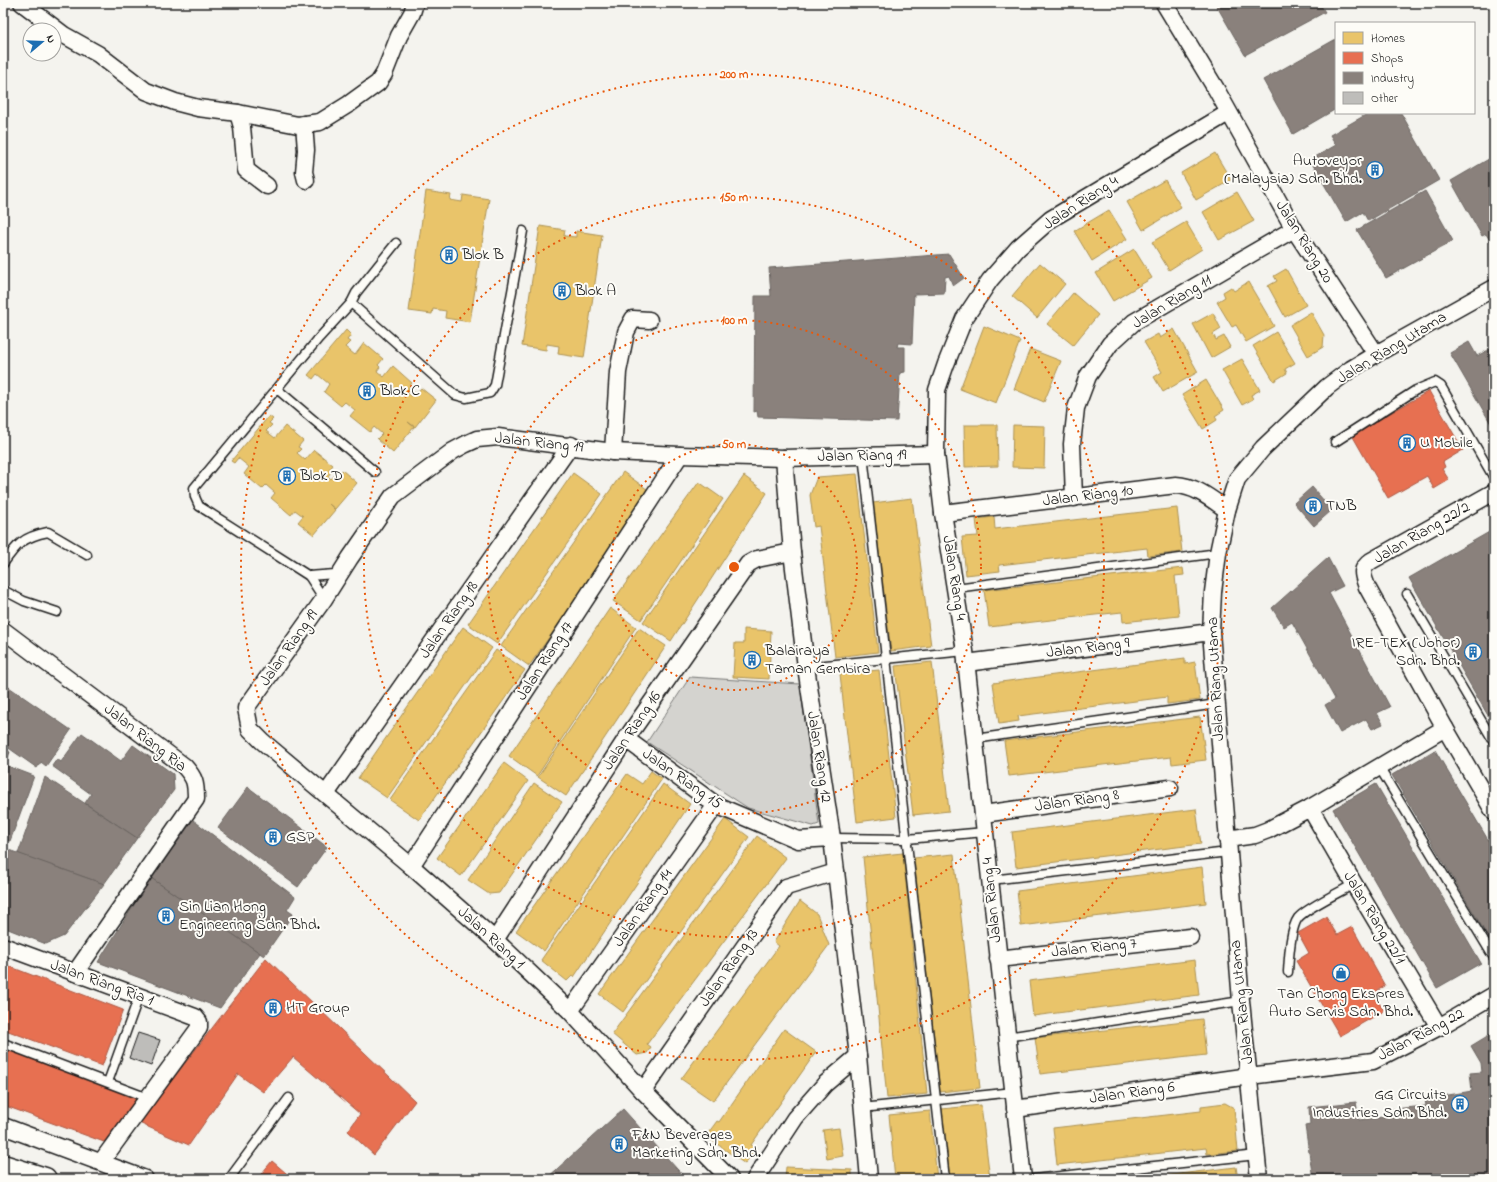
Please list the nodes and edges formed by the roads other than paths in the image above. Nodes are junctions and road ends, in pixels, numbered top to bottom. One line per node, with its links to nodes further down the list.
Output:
1 (22, 3): 4 (street)
2 (415, 3): 6 (street)
3 (1164, 3): 5 (street, Jalan Riang 20)
4 (238, 113): 6 (street); 8 (street)
5 (1228, 113): 9 (street, Jalan Riang 20); 20 (street, Jalan Riang 4)
6 (304, 124): 7 (street)
7 (306, 180)
8 (267, 186)
9 (1294, 229): 15 (street, Jalan Riang 20); 27 (street, Jalan Riang 11)
10 (523, 231): 13 (lane)
11 (396, 244): 13 (lane)
12 (1494, 288): 15 (street, Jalan Riang Utama)
13 (351, 303): 16 (lane)
14 (649, 320): 19 (street)
15 (1376, 354): 28 (street, Jalan Riang Utama)
16 (277, 389): 24 (lane); 35 (lane)
17 (1335, 442): 25 (lane)
18 (571, 445): 19 (street, Jalan Riang 19); 33 (street, Jalan Riang 19); 54 (street, Jalan Riang 18)
19 (613, 452): 21 (street, Jalan Riang 19)
20 (936, 454): 22 (street, Jalan Riang 19); 29 (street, Jalan Riang 4)
21 (680, 455): 23 (street, Jalan Riang 19); 63 (street, Jalan Riang 17)
22 (863, 456): 23 (street, Jalan Riang 19); 44 (lane)
23 (784, 458): 30 (street, Jalan Riang 12)
24 (375, 472)
25 (1494, 478)
26 (1494, 492): 48 (street, Jalan Riang 22/2)
27 (1074, 498): 28 (street, Jalan Riang 10); 29 (street, Jalan Riang 10)
28 (1227, 510): 31 (street, Jalan Riang Utama)
29 (943, 512): 36 (street, Jalan Riang 4)
30 (792, 552): 45 (street, Jalan Riang 12); 49 (street, Jalan Riang 16)
31 (1218, 552): 36 (lane); 42 (street, Jalan Riang Utama)
32 (87, 555): 34 (lane)
33 (350, 558): 35 (lane); 39 (street, Jalan Riang 19)
34 (3, 564)
35 (309, 576): 39 (lane)
36 (956, 588): 43 (street, Jalan Riang 4)
37 (3, 590): 40 (lane)
38 (1407, 594): 51 (lane)
39 (324, 599): 47 (street, Jalan Riang 19)
40 (58, 612)
41 (3, 630): 73 (street, Jalan Riang Ria)
42 (1211, 632): 43 (street, Jalan Riang 9); 46 (street, Jalan Riang Utama)
43 (966, 657): 44 (lane); 50 (street, Jalan Riang 4)
44 (885, 658): 45 (lane); 61 (lane)
45 (806, 667): 60 (street, Jalan Riang 12)
46 (1217, 704): 50 (lane); 62 (street, Jalan Riang Utama)
47 (246, 708): 54 (street, Jalan Riang 1)
48 (1445, 728): 52 (street); 57 (street, Jalan Riang 22/2)
49 (626, 739): 55 (street, Jalan Riang 15); 68 (street, Jalan Riang 16)
50 (975, 739): 58 (street, Jalan Riang 4)
51 (1494, 742)
52 (1379, 767): 56 (street); 70 (lane)
53 (1170, 788): 58 (street, Jalan Riang 8)
54 (326, 794): 63 (street, Jalan Riang 1)
55 (716, 805): 60 (street, Jalan Riang 15); 77 (street, Jalan Riang 14)
56 (1310, 808): 62 (street); 66 (street, Jalan Riang 22/1)
57 (1493, 809)
58 (984, 814): 59 (street, Jalan Riang 4)
59 (985, 832): 61 (lane); 65 (street, Jalan Riang 4)
60 (832, 838): 61 (lane); 64 (street, Jalan Riang 12)
61 (908, 840): 88 (lane)
62 (1228, 846): 65 (lane); 76 (street, Jalan Riang Utama)
63 (411, 866): 68 (street, Jalan Riang 1)
64 (836, 872): 81 (street, Jalan Riang 12); 84 (street, Jalan Riang 13)
65 (991, 880): 71 (street, Jalan Riang 4)
66 (1354, 884): 72 (lane); 78 (street, Jalan Riang 22/1)
67 (1190, 937): 71 (street, Jalan Riang 7)
68 (495, 940): 77 (street, Jalan Riang 1)
69 (3, 946): 73 (street, Jalan Riang Ria 1)
70 (1494, 958)
71 (998, 959): 79 (street, Jalan Riang 4)
72 (1288, 972)
73 (75, 973): 75 (street, Jalan Riang Ria 1)
74 (1494, 995): 78 (street, Jalan Riang 22)
75 (139, 996): 83 (lane); 86 (street, Jalan Riang Ria 1)
76 (1241, 1001): 79 (lane); 82 (street, Jalan Riang Utama)
77 (570, 1011): 84 (street, Jalan Riang 1)
78 (1439, 1027): 82 (street, Jalan Riang 22)
79 (1006, 1036): 85 (street, Jalan Riang 4)
80 (3, 1043): 83 (lane)
81 (858, 1056): 89 (street, Jalan Riang 12); 99 (street)
82 (1249, 1076): 90 (street, Jalan Riang 6); 92 (street, Jalan Riang Utama)
83 (108, 1082): 86 (lane)
84 (643, 1091): 98 (street, Jalan Riang 1)
85 (1014, 1092): 88 (lane); 90 (street, Jalan Riang 4)
86 (148, 1098): 93 (street)
87 (289, 1098): 97 (lane)
88 (937, 1100): 89 (lane); 101 (lane)
89 (862, 1108): 100 (street, Jalan Riang 12)
90 (1015, 1109): 102 (street, Jalan Riang 4)
91 (3, 1126): 93 (street)
92 (1257, 1155): 103 (lane); 104 (street, Jalan Riang Utama)
93 (101, 1162): 96 (street)
94 (3, 1166): 95 (main road)
95 (45, 1179)
96 (145, 1179)
97 (229, 1179)
98 (730, 1179)
99 (755, 1179)
100 (869, 1179)
101 (946, 1179)
102 (1023, 1179)
103 (1033, 1179)
104 (1259, 1179)

